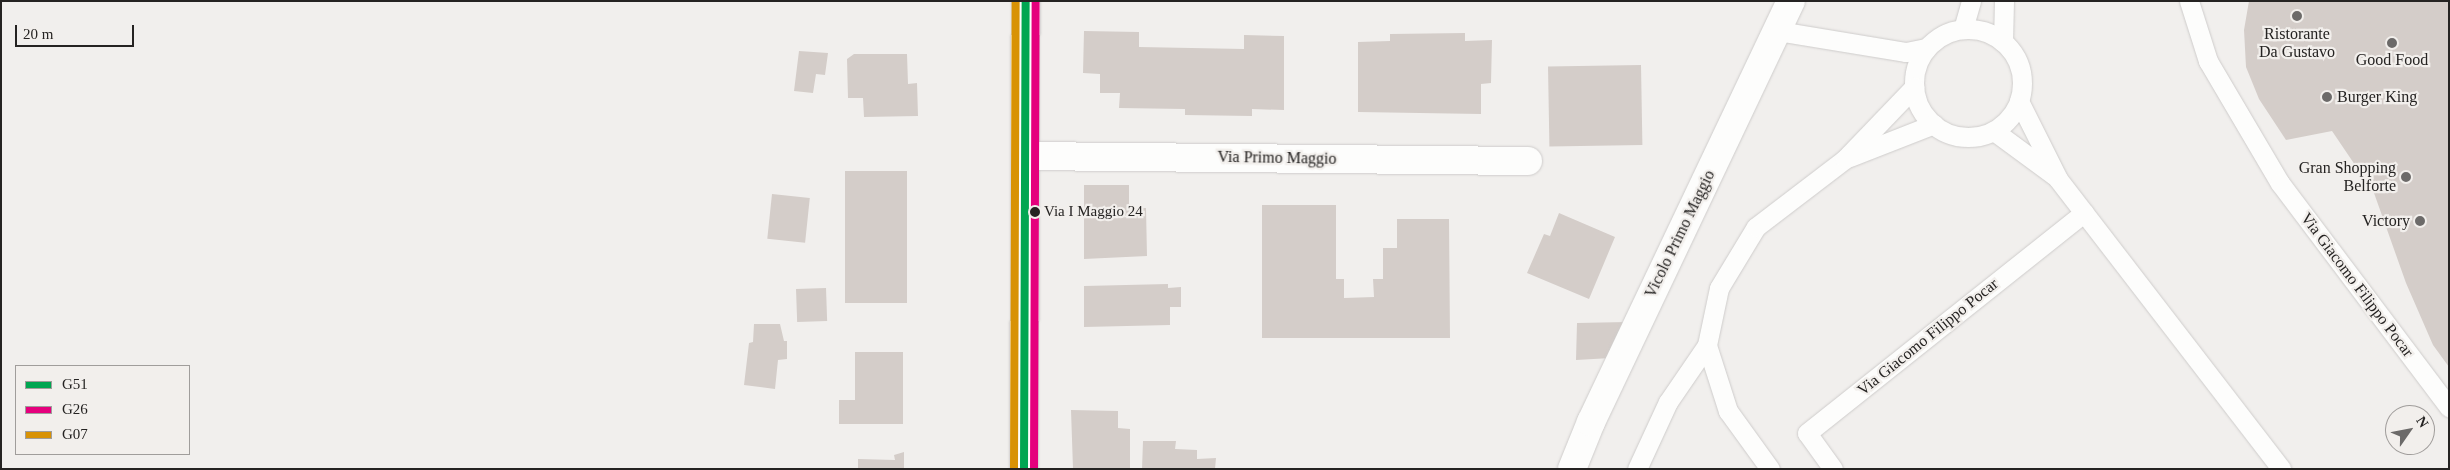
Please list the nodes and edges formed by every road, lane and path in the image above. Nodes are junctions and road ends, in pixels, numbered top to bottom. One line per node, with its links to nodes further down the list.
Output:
1 (1026, 1): 14 (street)
2 (1791, 1): 7 (street, Vicolo Primo Maggio)
3 (1971, 1): 6 (lane)
4 (2004, 1): 8 (lane)
5 (2189, 1): 20 (lane, Via Giacomo Filippo Pocar)
6 (1964, 29): 8 (lane); 9 (lane)
7 (1778, 31): 9 (lane); 22 (street, Vicolo Primo Maggio)
8 (2003, 42): 11 (lane)
9 (1926, 48): 10 (lane)
10 (1914, 87): 12 (lane); 15 (lane)
11 (2019, 101): 13 (lane); 17 (lane)
12 (1934, 124): 13 (lane); 15 (lane)
13 (1994, 131): 17 (lane)
14 (1025, 156): 16 (street, Via Primo Maggio); 21 (street)
15 (1844, 160): 19 (lane)
16 (1528, 161)
17 (2058, 179): 18 (lane)
18 (2084, 212): 25 (lane, Via Giacomo Filippo Pocar); 26 (lane)
19 (1707, 345): 23 (lane); 24 (lane)
20 (2449, 407)
21 (1024, 469)
22 (1572, 469)
23 (1637, 469)
24 (1770, 469)
25 (1833, 469)
26 (2281, 469)

